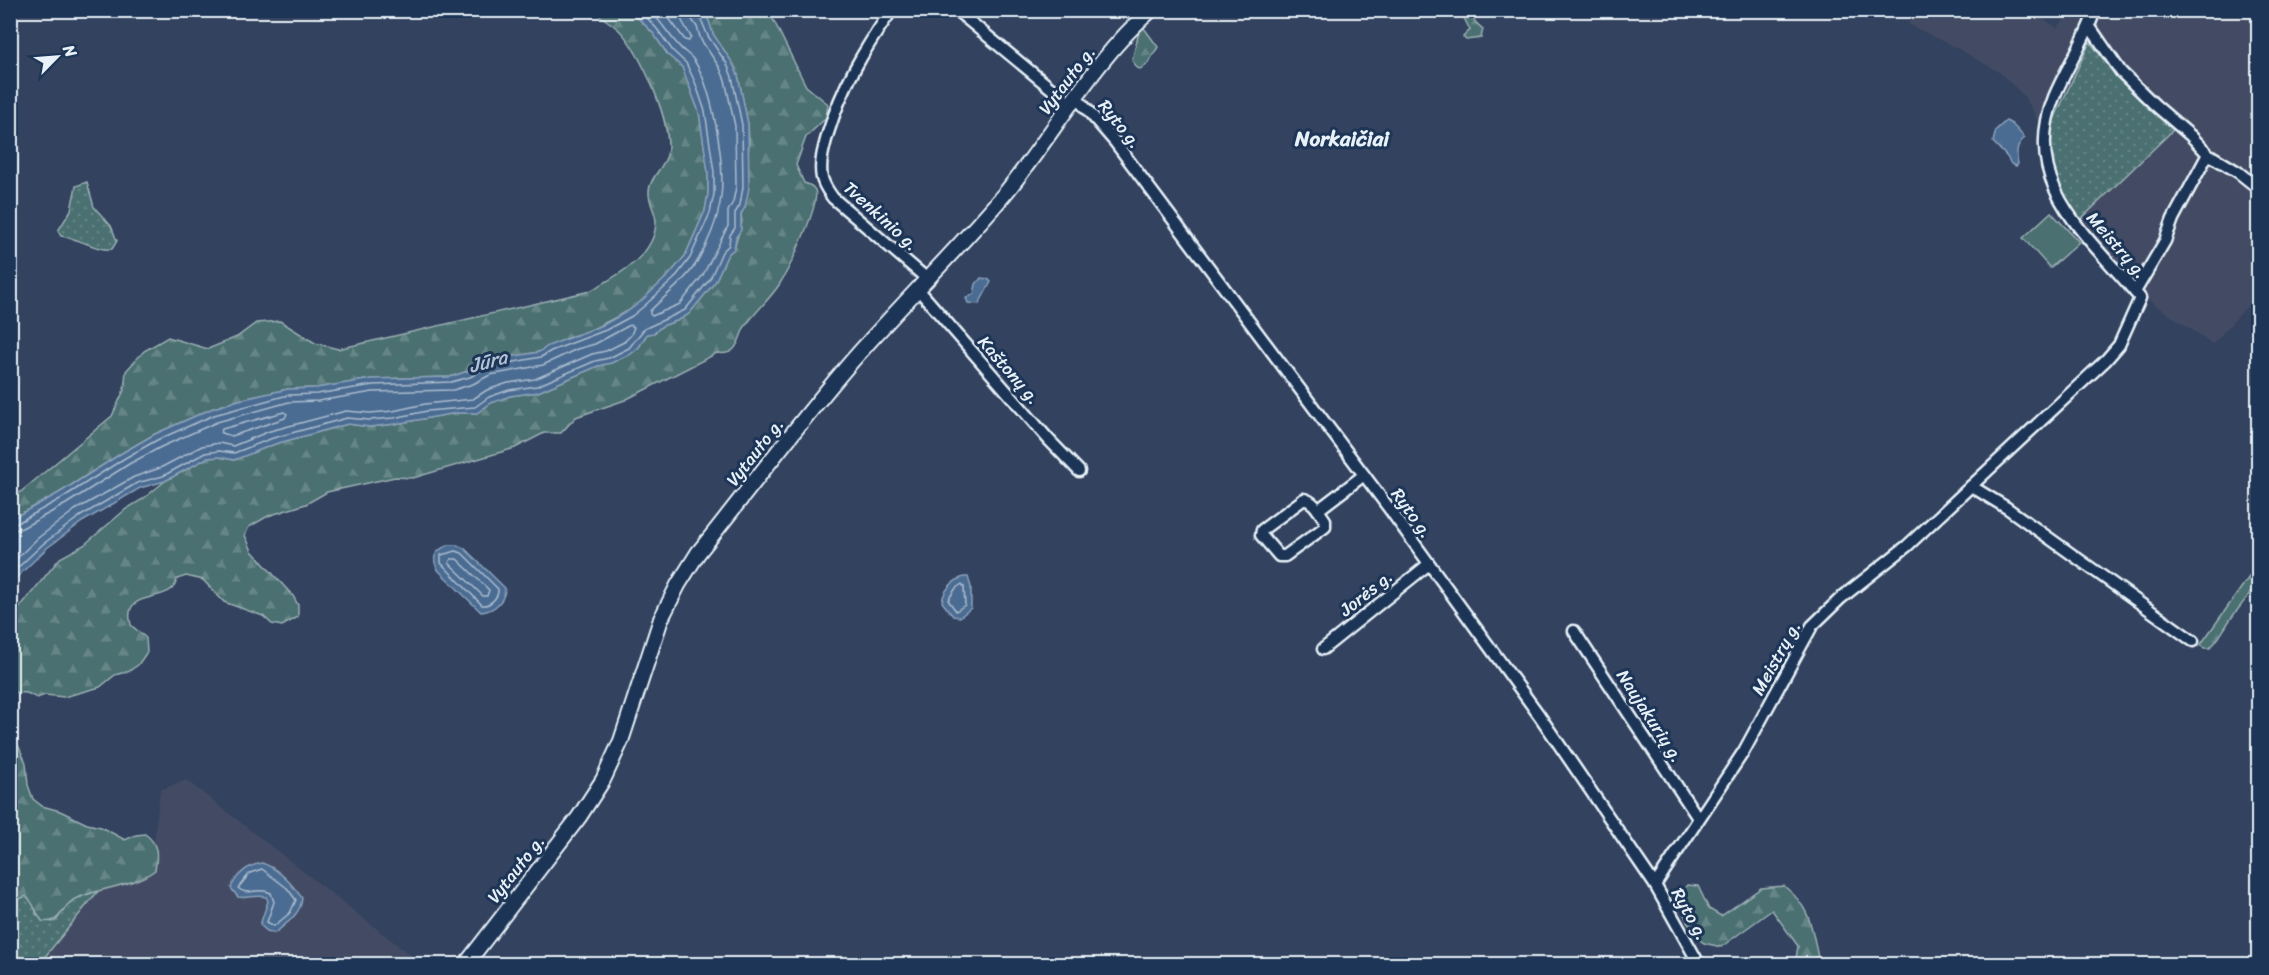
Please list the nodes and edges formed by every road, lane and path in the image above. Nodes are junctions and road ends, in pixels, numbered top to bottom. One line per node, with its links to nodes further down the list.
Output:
1 (892, 10): 9 (street, Tvenkinio g.)
2 (956, 10): 6 (street, Ryto g.)
3 (1151, 10): 6 (main road, Vytauto g.)
4 (2095, 10): 5 (street, Meistrų g.)
5 (2090, 27): 7 (street); 10 (street, Meistrų g.)
6 (1073, 100): 9 (main road, Vytauto g.); 12 (street, Ryto g.)
7 (2208, 154): 8 (street); 10 (street)
8 (2259, 188)
9 (921, 283): 11 (street, Kaštonų g.); 21 (main road, Vytauto g.)
10 (2135, 292): 13 (street, Meistrų g.)
11 (1079, 471)
12 (1364, 475): 14 (street); 15 (street, Ryto g.)
13 (1971, 486): 17 (street); 19 (street, Meistrų g.)
14 (1318, 510): 14 (street)
15 (1429, 564): 18 (street, Jorės g.); 20 (street, Ryto g.)
16 (1574, 631): 19 (street, Naujakurių g.)
17 (2193, 641)
18 (1323, 649)
19 (1698, 818): 20 (street, Meistrų g.)
20 (1655, 885): 22 (street, Ryto g.)
21 (466, 964)
22 (1699, 964)

